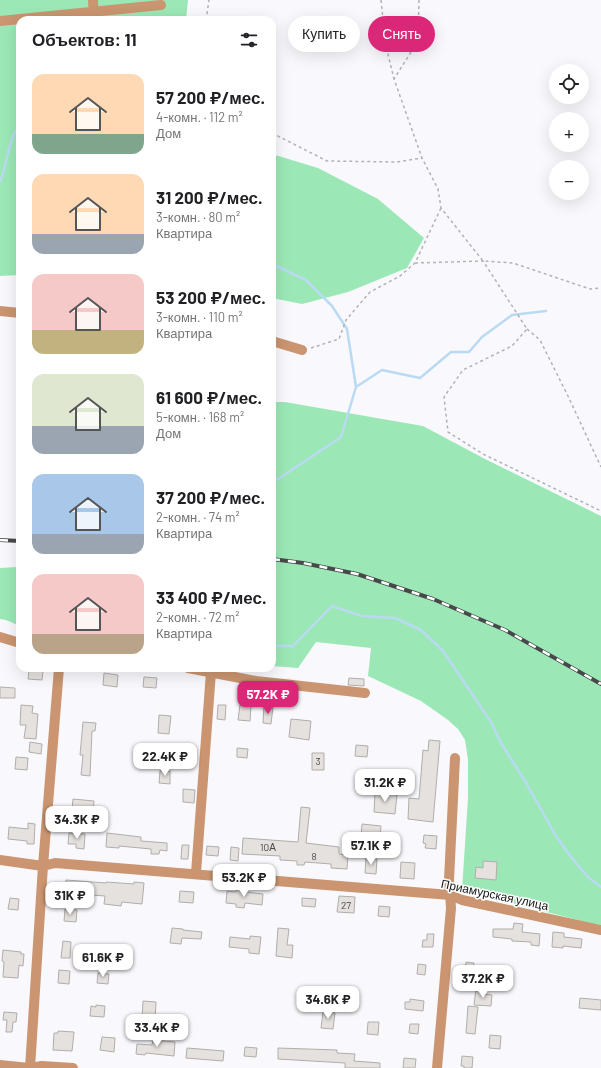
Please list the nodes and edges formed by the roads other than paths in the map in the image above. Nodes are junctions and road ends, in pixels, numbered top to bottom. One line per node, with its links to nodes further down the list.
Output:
1 (93, 0): 3 (street)
2 (161, 5): 3 (street)
3 (94, 15): 4 (street)
4 (78, 16)
5 (16, 20): 6 (street)
6 (0, 21)
7 (0, 311): 8 (street)
8 (16, 313)
9 (276, 341): 10 (street)
10 (302, 350)
11 (0, 637): 12 (street)
12 (16, 642)
13 (59, 672): 18 (street)
14 (211, 672): 15 (street); 19 (street)
15 (365, 693)
16 (455, 758): 20 (street)
17 (0, 860): 18 (street, Приамурская улица)
18 (43, 866): 19 (street, Приамурская улица); 23 (street)
19 (196, 873): 20 (street, Приамурская улица)
20 (450, 895): 21 (street, Приамурская улица); 25 (street)
21 (601, 930)
22 (0, 1065): 23 (street)
23 (30, 1068): 24 (street)
24 (73, 1068)
25 (437, 1068)

